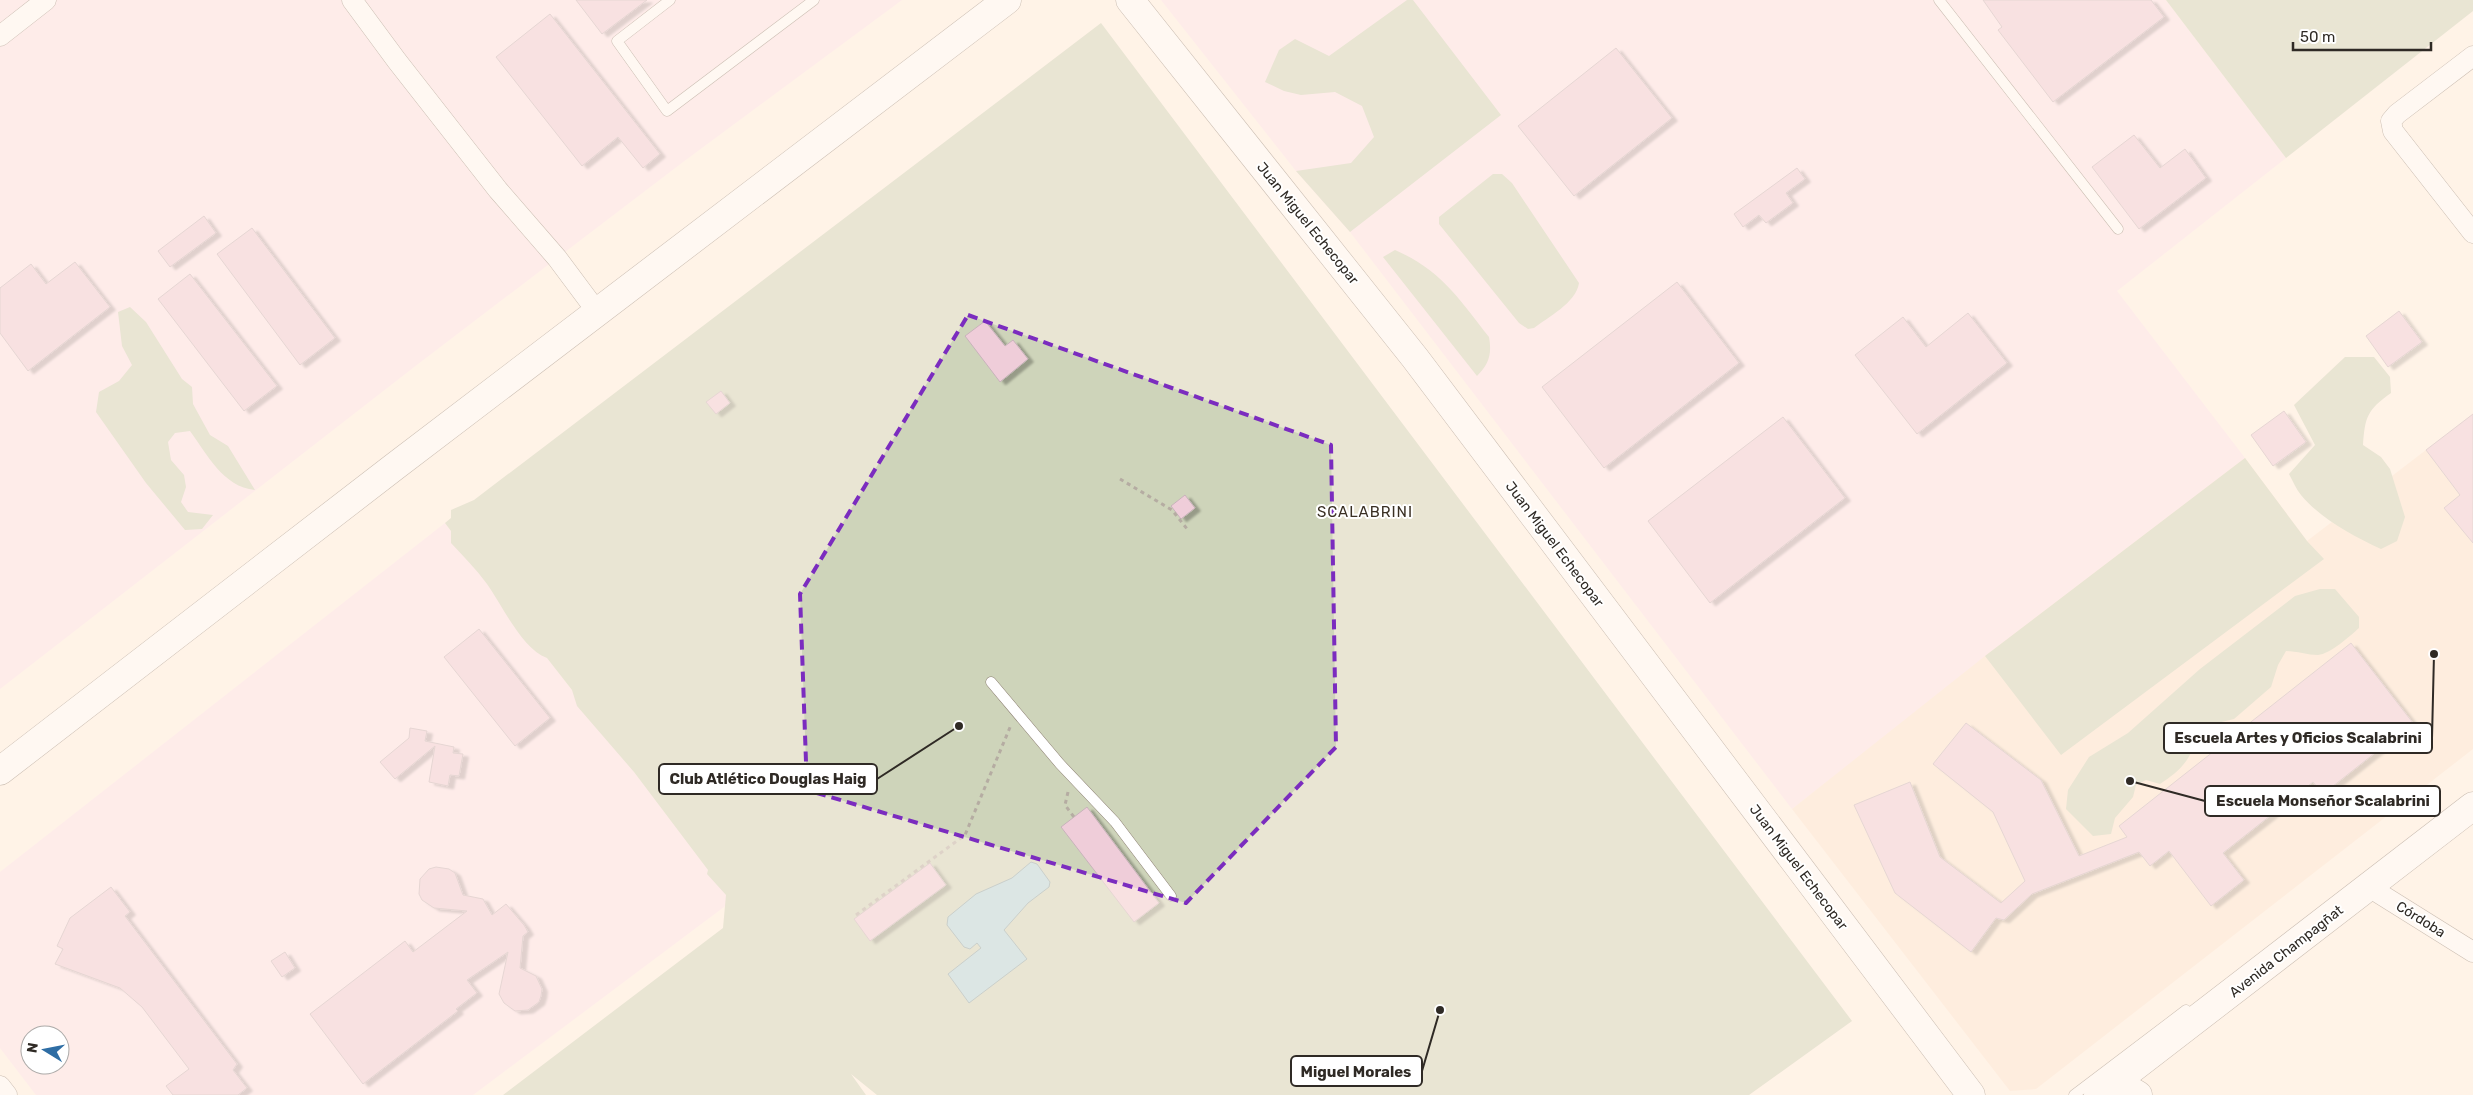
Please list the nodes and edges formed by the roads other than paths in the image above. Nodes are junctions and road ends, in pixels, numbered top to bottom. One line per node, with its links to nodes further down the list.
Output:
1 (46, 0): 8 (street)
2 (352, 0): 12 (street)
3 (670, 0): 4 (lane)
4 (814, 0)
5 (1007, 0): 12 (main road)
6 (1130, 0): 23 (main road, Juan Miguel Echecopar)
7 (1939, 0): 10 (lane)
8 (0, 36)
9 (2473, 56): 11 (street)
10 (2118, 229)
11 (2473, 233)
12 (598, 313): 14 (main road)
13 (991, 682): 17 (lane)
14 (0, 771)
15 (2473, 806): 16 (main road, Avenida Champagñat)
16 (2369, 887): 18 (street, Córdoba); 21 (main road, Avenida Champagñat)
17 (1171, 896)
18 (2473, 952)
19 (2193, 1005): 24 (lane)
20 (0, 1086): 22 (street)
21 (2117, 1091)
22 (7, 1095)
23 (1971, 1095)
24 (2074, 1095)

